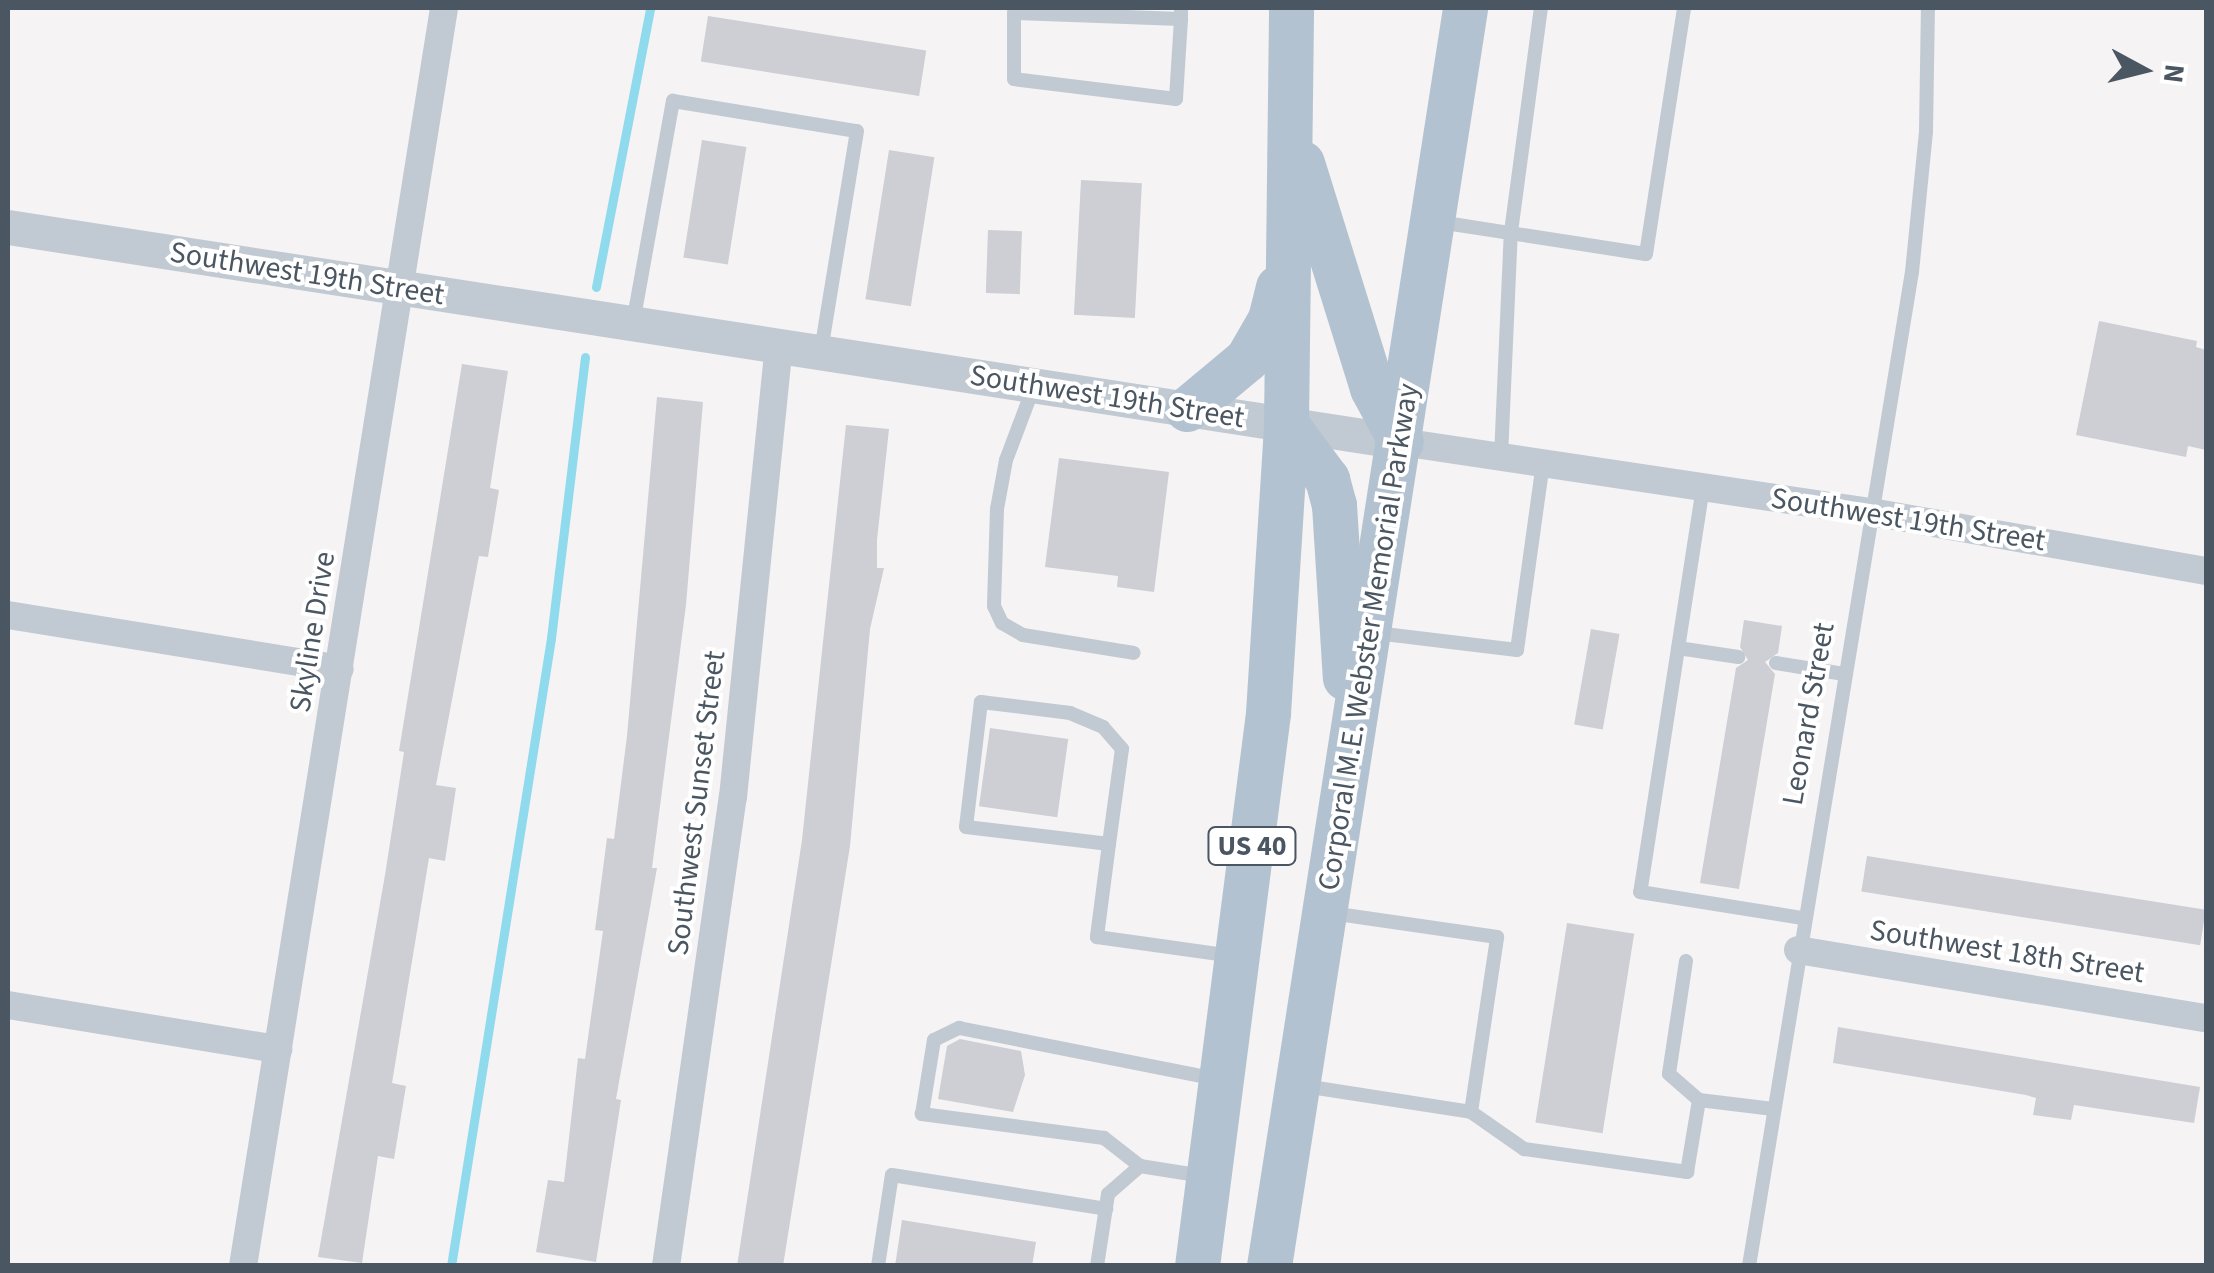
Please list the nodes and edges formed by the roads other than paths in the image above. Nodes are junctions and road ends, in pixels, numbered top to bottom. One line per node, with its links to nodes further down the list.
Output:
1 (444, 8): 14 (street, Skyline Drive)
2 (1290, 8): 9 (main road, US 40)
3 (1465, 8): 10 (main road, Corporal M.E. Webster Memorial Parkway / US 40)
4 (1540, 8): 12 (lane)
5 (1684, 8): 12 (lane)
6 (1928, 8): 25 (lane, Leonard Street)
7 (1014, 10): 8 (lane); 8 (lane)
8 (1181, 13)
9 (1290, 123): 13 (main road, US 40); 21 (main road)
10 (1433, 222): 12 (lane); 21 (main road, Corporal M.E. Webster Memorial Parkway / US 40)
11 (8, 227): 14 (street, Southwest 19th Street)
12 (1511, 232): 22 (lane)
13 (1288, 241): 19 (main road); 20 (main road, US 40)
14 (399, 288): 15 (street, Southwest 19th Street); 33 (street, Skyline Drive)
15 (633, 324): 16 (street, Southwest 19th Street); 17 (lane)
16 (779, 346): 17 (street, Southwest 19th Street); 54 (street, Southwest Sunset Street)
17 (821, 353): 18 (street, Southwest 19th Street)
18 (1034, 386): 19 (street, Southwest 19th Street); 30 (lane)
19 (1187, 409): 20 (street, Southwest 19th Street)
20 (1286, 424): 21 (street, Southwest 19th Street); 35 (main road); 40 (main road, US 40)
21 (1401, 442): 22 (street, Southwest 19th Street); 28 (main road, Corporal M.E. Webster Memorial Parkway / US 40)
22 (1501, 456): 23 (street, Southwest 19th Street)
23 (1542, 463): 24 (street, Southwest 19th Street); 28 (lane)
24 (1702, 486): 25 (street, Southwest 19th Street); 29 (lane)
25 (1871, 512): 26 (street, Southwest 19th Street); 34 (lane, Leonard Street)
26 (2206, 570)
27 (8, 615): 33 (street)
28 (1370, 632): 35 (main road, Corporal M.E. Webster Memorial Parkway / US 40)
29 (1678, 648): 31 (lane); 38 (lane)
30 (1134, 653)
31 (1738, 657)
32 (1776, 664): 34 (lane)
33 (340, 668): 44 (street, Skyline Drive)
34 (1844, 674): 38 (lane, Leonard Street)
35 (1351, 755): 37 (main road, Corporal M.E. Webster Memorial Parkway / US 40)
36 (1110, 844): 36 (lane); 40 (lane)
37 (1326, 912): 46 (main road, Corporal M.E. Webster Memorial Parkway / US 40); 49 (lane)
38 (1803, 918): 39 (lane, Leonard Street)
39 (1798, 950): 43 (street, Southwest 18th Street); 48 (lane, Leonard Street)
40 (1238, 956): 45 (main road, US 40)
41 (1686, 960): 47 (lane)
42 (8, 1004): 44 (street)
43 (2206, 1018)
44 (278, 1048): 53 (street, Skyline Drive)
45 (1223, 1080): 50 (lane); 51 (main road, US 40)
46 (1298, 1084): 49 (lane); 58 (main road, Corporal M.E. Webster Memorial Parkway / US 40)
47 (1699, 1100): 48 (lane); 49 (lane)
48 (1773, 1109): 59 (lane, Leonard Street)
49 (1471, 1112)
50 (1140, 1166): 51 (lane); 52 (lane)
51 (1210, 1177): 57 (main road, US 40)
52 (1106, 1209): 55 (lane); 56 (lane)
53 (242, 1266)
54 (666, 1266)
55 (878, 1266)
56 (1097, 1266)
57 (1197, 1266)
58 (1269, 1266)
59 (1749, 1266)

